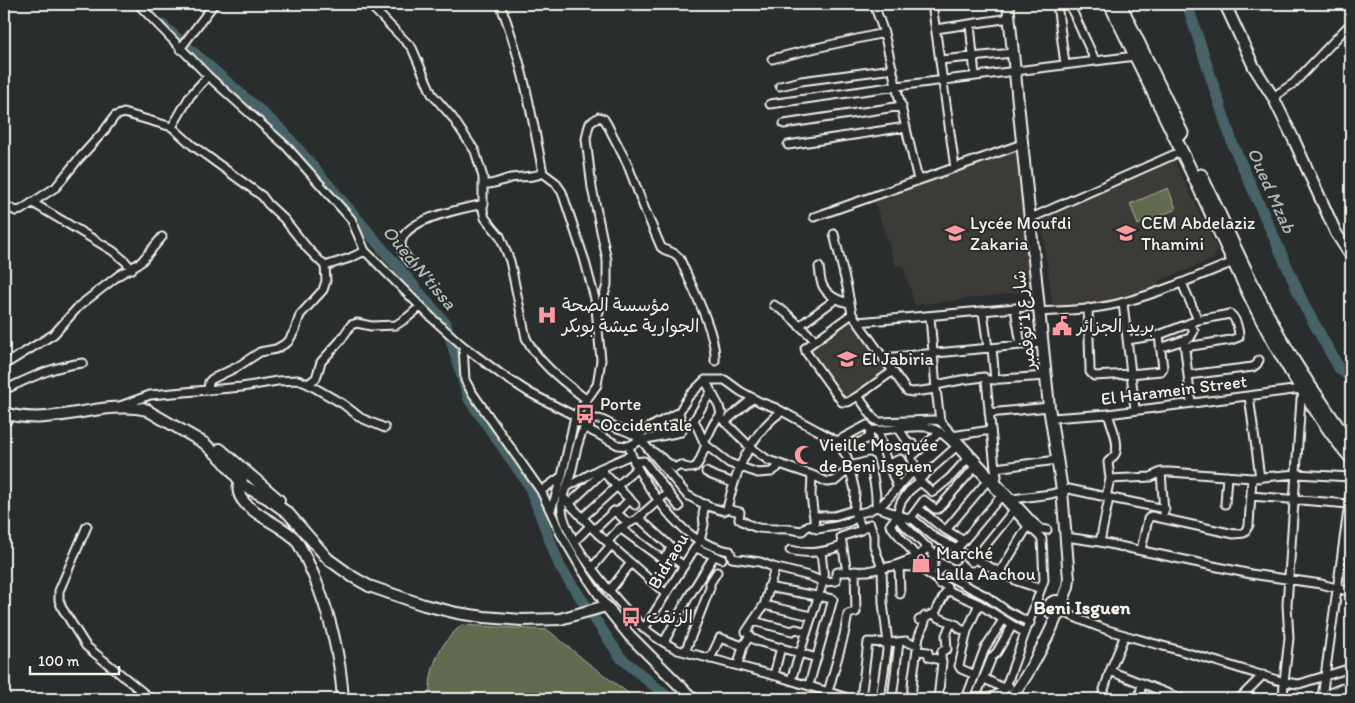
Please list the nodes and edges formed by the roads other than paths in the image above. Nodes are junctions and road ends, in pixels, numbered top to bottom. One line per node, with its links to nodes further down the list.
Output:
1 (138, 4): 18 (street)
2 (214, 4): 18 (street)
3 (369, 4): 45 (street)
4 (500, 4): 43 (street)
5 (874, 4): 17 (street)
6 (932, 4): 16 (street)
7 (1008, 4): 13 (main road, شارع 1 نوفمبر)
8 (1057, 4): 25 (street)
9 (1110, 4): 21 (main road)
10 (1120, 4): 55 (main road)
11 (1225, 4): 33 (main road)
12 (1071, 8): 24 (street)
13 (1010, 18): 15 (street); 19 (main road, شارع 1 نوفمبر)
14 (1351, 23): 33 (street)
15 (970, 24): 16 (street); 20 (street)
16 (936, 29): 23 (street)
17 (884, 33): 22 (street); 26 (street)
18 (180, 49): 28 (street)
19 (1013, 53): 20 (street); 27 (main road, شارع 1 نوفمبر)
20 (974, 56): 23 (street); 29 (street)
21 (1135, 56): 24 (street); 41 (main road)
22 (772, 59)
23 (940, 60): 30 (street)
24 (1095, 60): 25 (street)
25 (1065, 64): 27 (street)
26 (893, 69): 31 (street); 32 (street)
27 (1015, 71): 29 (street); 40 (main road, شارع 1 نوفمبر)
28 (208, 76): 37 (street); 53 (street)
29 (975, 76): 30 (street)
30 (943, 80): 32 (street); 42 (street)
31 (780, 86)
32 (897, 86): 34 (street); 35 (street)
33 (1273, 98): 54 (main road)
34 (770, 104)
35 (902, 106): 36 (street); 38 (street)
36 (784, 124)
37 (172, 127): 46 (street); 57 (street)
38 (906, 127): 39 (street); 44 (street)
39 (788, 144)
40 (1022, 144): 42 (street); 50 (main road, شارع 1 نوفمبر)
41 (1182, 151): 50 (street); 55 (main road)
42 (956, 168): 44 (street)
43 (543, 173): 45 (street); 72 (street)
44 (918, 180): 49 (street)
45 (484, 184): 47 (street)
46 (32, 202): 48 (street); 59 (street)
47 (484, 204): 56 (street); 108 (street)
48 (4, 205)
49 (814, 217)
50 (1031, 218): 68 (main road, شارع 1 نوفمبر)
51 (834, 234): 62 (street)
52 (162, 237): 59 (street)
53 (365, 251): 57 (street); 65 (street)
54 (1351, 256)
55 (1237, 260): 60 (street); 103 (main road)
56 (411, 263)
57 (325, 266): 102 (street)
58 (819, 267): 61 (street)
59 (132, 269): 91 (street)
60 (1182, 283): 63 (street); 73 (street)
61 (836, 299): 62 (street); 76 (street)
62 (849, 303): 70 (street)
63 (1123, 303): 66 (street); 79 (street)
64 (774, 305): 76 (street)
65 (421, 306): 83 (street); 99 (street)
66 (1088, 308): 68 (street); 93 (street)
67 (1015, 309): 68 (street); 69 (street); 82 (street)
68 (1039, 309): 80 (main road, شارع 1 نوفمبر)
69 (983, 312): 71 (street); 84 (street)
70 (852, 314): 74 (street); 78 (street)
71 (930, 316): 74 (street); 86 (street)
72 (597, 318): 89 (street); 108 (street)
73 (1198, 320): 75 (street); 81 (street)
74 (858, 322): 87 (street)
75 (1190, 323): 77 (street); 81 (street)
76 (798, 326): 78 (street)
77 (1159, 335): 79 (street); 85 (street)
78 (815, 340): 105 (street)
79 (1127, 340): 93 (street)
80 (1042, 343): 82 (street); 95 (main road, شارع 1 نوفمبر)
81 (1184, 344): 85 (street); 94 (street)
82 (1021, 345): 84 (street)
83 (463, 346): 118 (street); 170 (street)
84 (990, 348): 86 (street); 98 (street)
85 (1160, 348): 93 (street)
86 (933, 354): 87 (street); 100 (street)
87 (883, 358): 92 (street)
88 (1259, 360): 94 (street)
89 (715, 361)
90 (82, 363): 101 (street)
91 (4, 365)
92 (893, 371): 100 (street); 105 (street)
93 (1130, 374): 112 (street)
94 (1188, 375): 109 (street)
95 (1046, 376): 98 (street); 111 (main road, شارع 1 نوفمبر)
96 (705, 380): 104 (street); 107 (street); 113 (street)
97 (986, 380): 98 (street); 100 (street); 115 (street)
98 (995, 380)
99 (308, 384): 102 (street); 124 (street)
100 (936, 387): 121 (street)
101 (4, 390)
102 (208, 390): 110 (street)
103 (1306, 391): 106 (street, El Haramein Street); 133 (main road); 140 (main road); 153 (street)
104 (711, 392): 116 (street); 132 (street)
105 (858, 396): 121 (street)
106 (1249, 396): 109 (street, El Haramein Street); 158 (street)
107 (753, 398): 114 (street); 122 (street)
108 (587, 400): 118 (street)
109 (1191, 402): 112 (street, El Haramein Street)
110 (117, 407): 120 (main road); 161 (main road)
111 (1049, 407): 115 (street); 119 (main road, شارع 1 نوفمبر)
112 (1135, 410): 117 (street, El Haramein Street)
113 (679, 412): 130 (street); 130 (street)
114 (781, 412): 131 (street); 135 (street)
115 (989, 413): 127 (street)
116 (722, 414): 122 (street); 132 (street)
117 (1108, 414): 119 (street, El Haramein Street); 159 (street)
118 (575, 416): 155 (street)
119 (1051, 418): 142 (main road, شارع 1 نوفمبر)
120 (5, 419)
121 (940, 421): 129 (street)
122 (725, 422): 135 (street)
123 (584, 427): 130 (street); 134 (street); 166 (street)
124 (385, 428)
125 (899, 429): 126 (street); 128 (street); 139 (street)
126 (874, 430): 131 (street); 138 (street); 145 (street)
127 (991, 430): 129 (street); 148 (street)
128 (940, 432): 136 (street); 139 (street)
129 (952, 436): 163 (street)
130 (639, 438): 134 (street); 137 (street)
131 (837, 441): 138 (street)
132 (705, 443): 137 (street); 146 (street)
133 (1351, 443)
134 (629, 446): 143 (street)
135 (750, 447): 144 (street); 146 (street)
136 (956, 447): 141 (street); 162 (street)
137 (648, 449): 180 (street)
138 (842, 449): 149 (street)
139 (917, 451): 152 (street)
140 (1351, 458)
141 (967, 459): 147 (street); 162 (street)
142 (1057, 460): 148 (street); 169 (main road, شارع 1 نوفمبر)
143 (634, 462): 165 (street); 166 (street); 171 (street); 177 (street)
144 (778, 464): 146 (street); 154 (street)
145 (888, 464): 152 (street); 167 (street)
146 (741, 466): 164 (street)
147 (975, 467): 160 (street); 185 (street)
148 (994, 468): 163 (street)
149 (850, 469): 154 (street); 184 (street); 191 (street)
150 (706, 472): 164 (street)
151 (1161, 472): 156 (street); 159 (street); 187 (street)
152 (912, 473): 162 (street); 167 (street)
153 (1296, 474): 157 (street); 158 (street); 178 (street)
154 (812, 475): 192 (street)
155 (562, 476): 170 (street); 188 (street)
156 (1228, 476): 158 (street); 181 (street)
157 (1351, 477)
158 (1256, 478): 174 (street)
159 (1110, 479): 175 (street)
160 (988, 480): 172 (street); 205 (street)
161 (249, 481): 252 (main road); 296 (main road)
162 (920, 481): 193 (street)
163 (996, 481): 176 (street)
164 (733, 483): 186 (street)
165 (616, 486): 179 (street); 190 (street); 194 (street)
166 (566, 487): 173 (street)
167 (898, 488): 184 (street)
168 (1351, 489): 182 (street)
169 (1062, 490): 175 (street); 176 (street); 207 (main road, شارع 1 نوفمبر)
170 (541, 491): 188 (street)
171 (668, 492): 177 (street); 183 (street)
172 (1002, 495): 189 (street); 210 (street)
173 (562, 496): 179 (street); 209 (street)
174 (1251, 496): 178 (street); 196 (street)
175 (1108, 497): 187 (street); 211 (street)
176 (1012, 499): 206 (street)
177 (659, 500): 195 (street); 208 (street)
178 (1294, 500): 182 (street); 238 (street)
179 (569, 504): 194 (street)
180 (706, 504): 186 (street); 208 (street, Bidraou)
181 (1225, 504)
182 (1349, 504): 218 (street)
183 (679, 507)
184 (878, 507): 191 (street); 193 (street)
185 (918, 508): 197 (street); 205 (street)
186 (726, 509): 200 (street)
187 (1164, 509): 196 (street)
188 (551, 510): 252 (street)
189 (1014, 510): 201 (street); 227 (street)
190 (617, 513): 198 (street); 202 (street)
191 (855, 514): 192 (street); 200 (street); 204 (street)
192 (814, 516): 200 (street)
193 (896, 516): 197 (street); 214 (street); 225 (street)
194 (582, 518): 202 (street)
195 (639, 518): 198 (street); 222 (street)
196 (1164, 518): 217 (street)
197 (910, 519): 219 (street)
198 (628, 523): 203 (street)
199 (87, 526): 295 (street)
200 (815, 526)
201 (1028, 526): 236 (street); 242 (street)
202 (592, 528): 209 (street); 212 (street)
203 (620, 528): 212 (street); 222 (street)
204 (862, 529): 213 (street); 233 (street)
205 (946, 530): 210 (street)
206 (1047, 530)
207 (1066, 537): 211 (street); 253 (main road, شارع 1 نوفمبر)
208 (700, 540): 215 (street, Bidraou); 232 (street)
209 (575, 541): 231 (street)
210 (964, 541): 219 (street)
211 (1100, 542): 217 (street)
212 (609, 544): 228 (street); 231 (street)
213 (842, 546): 221 (street); 234 (street)
214 (928, 547): 223 (street); 225 (street)
215 (696, 548): 224 (street); 229 (street, Bidraou)
216 (790, 550): 221 (street)
217 (1141, 550): 238 (street)
218 (1343, 550): 220 (street); 243 (street)
219 (959, 551): 223 (street); 227 (street)
220 (1351, 551)
221 (821, 552): 239 (street)
222 (668, 554): 229 (street)
223 (933, 554): 237 (street)
224 (714, 556): 226 (street); 267 (street)
225 (917, 558): 230 (street)
226 (722, 559)
227 (975, 559): 236 (street)
228 (631, 563): 244 (street); 247 (street)
229 (684, 566): 247 (street, Bidraou)
230 (896, 566): 233 (street); 237 (street); 248 (street)
231 (592, 568): 244 (street)
232 (775, 568): 239 (street); 241 (street)
233 (882, 568): 234 (street); 269 (street)
234 (851, 571): 239 (street); 291 (street)
235 (717, 572): 273 (street)
236 (1000, 572): 242 (street)
237 (930, 575): 240 (street)
238 (1289, 580): 243 (street); 287 (street)
239 (824, 582): 249 (street)
240 (940, 584): 245 (street); 259 (street)
241 (768, 587): 249 (street); 251 (street)
242 (1041, 589): 259 (street)
243 (1338, 589): 246 (street); 284 (street)
244 (610, 590): 261 (street)
245 (947, 590): 250 (street); 254 (street)
246 (1351, 592)
247 (666, 594): 261 (street, Bidraou)
248 (900, 594)
249 (818, 596): 255 (street); 275 (street)
250 (979, 604): 256 (street); 262 (street)
251 (764, 605): 255 (street); 257 (street)
252 (606, 606): 297 (main road)
253 (1058, 609): 265 (street); 292 (main road)
254 (935, 613): 258 (street); 272 (street)
255 (811, 616): 263 (street)
256 (1003, 620): 260 (street); 282 (street)
257 (753, 621): 263 (street); 266 (street)
258 (950, 623): 262 (street); 277 (street)
259 (1030, 623): 264 (street)
260 (1012, 626): 264 (street); 285 (street)
261 (644, 629): 267 (street)
262 (967, 631): 282 (street)
263 (806, 632): 274 (street)
264 (1025, 633): 292 (street)
265 (1125, 635): 280 (street); 283 (street)
266 (748, 637): 270 (street); 271 (street)
267 (664, 642): 273 (street)
268 (899, 642): 269 (street); 272 (street); 301 (street)
269 (888, 643): 299 (street); 300 (street)
270 (743, 646): 276 (street); 278 (street)
271 (781, 648): 274 (street); 281 (street)
272 (918, 648): 277 (street); 302 (street)
273 (685, 652): 276 (street)
274 (799, 653): 275 (street); 286 (street)
275 (817, 658): 289 (street)
276 (710, 659): 278 (street)
277 (940, 660): 303 (street)
278 (738, 665): 281 (street)
279 (1351, 668): 284 (street)
280 (1110, 671): 288 (street); 307 (street)
281 (774, 675): 286 (street)
282 (974, 675): 304 (street)
283 (1263, 676): 287 (street); 293 (street)
284 (1326, 676): 287 (street); 294 (street)
285 (983, 678): 292 (street); 305 (street)
286 (791, 680): 289 (street)
287 (1284, 682): 310 (street)
288 (1142, 683): 308 (street); 309 (street)
289 (809, 685): 291 (street)
290 (1351, 686): 294 (main road)
291 (828, 692): 298 (street)
292 (1011, 695): 306 (street)
293 (1239, 698)
294 (1321, 698)
295 (151, 699)
296 (342, 699)
297 (693, 699)
298 (851, 699)
299 (861, 699)
300 (880, 699)
301 (892, 699)
302 (912, 699)
303 (938, 699)
304 (966, 699)
305 (975, 699)
306 (986, 699)
307 (1101, 699)
308 (1139, 699)
309 (1182, 699)
310 (1283, 699)

